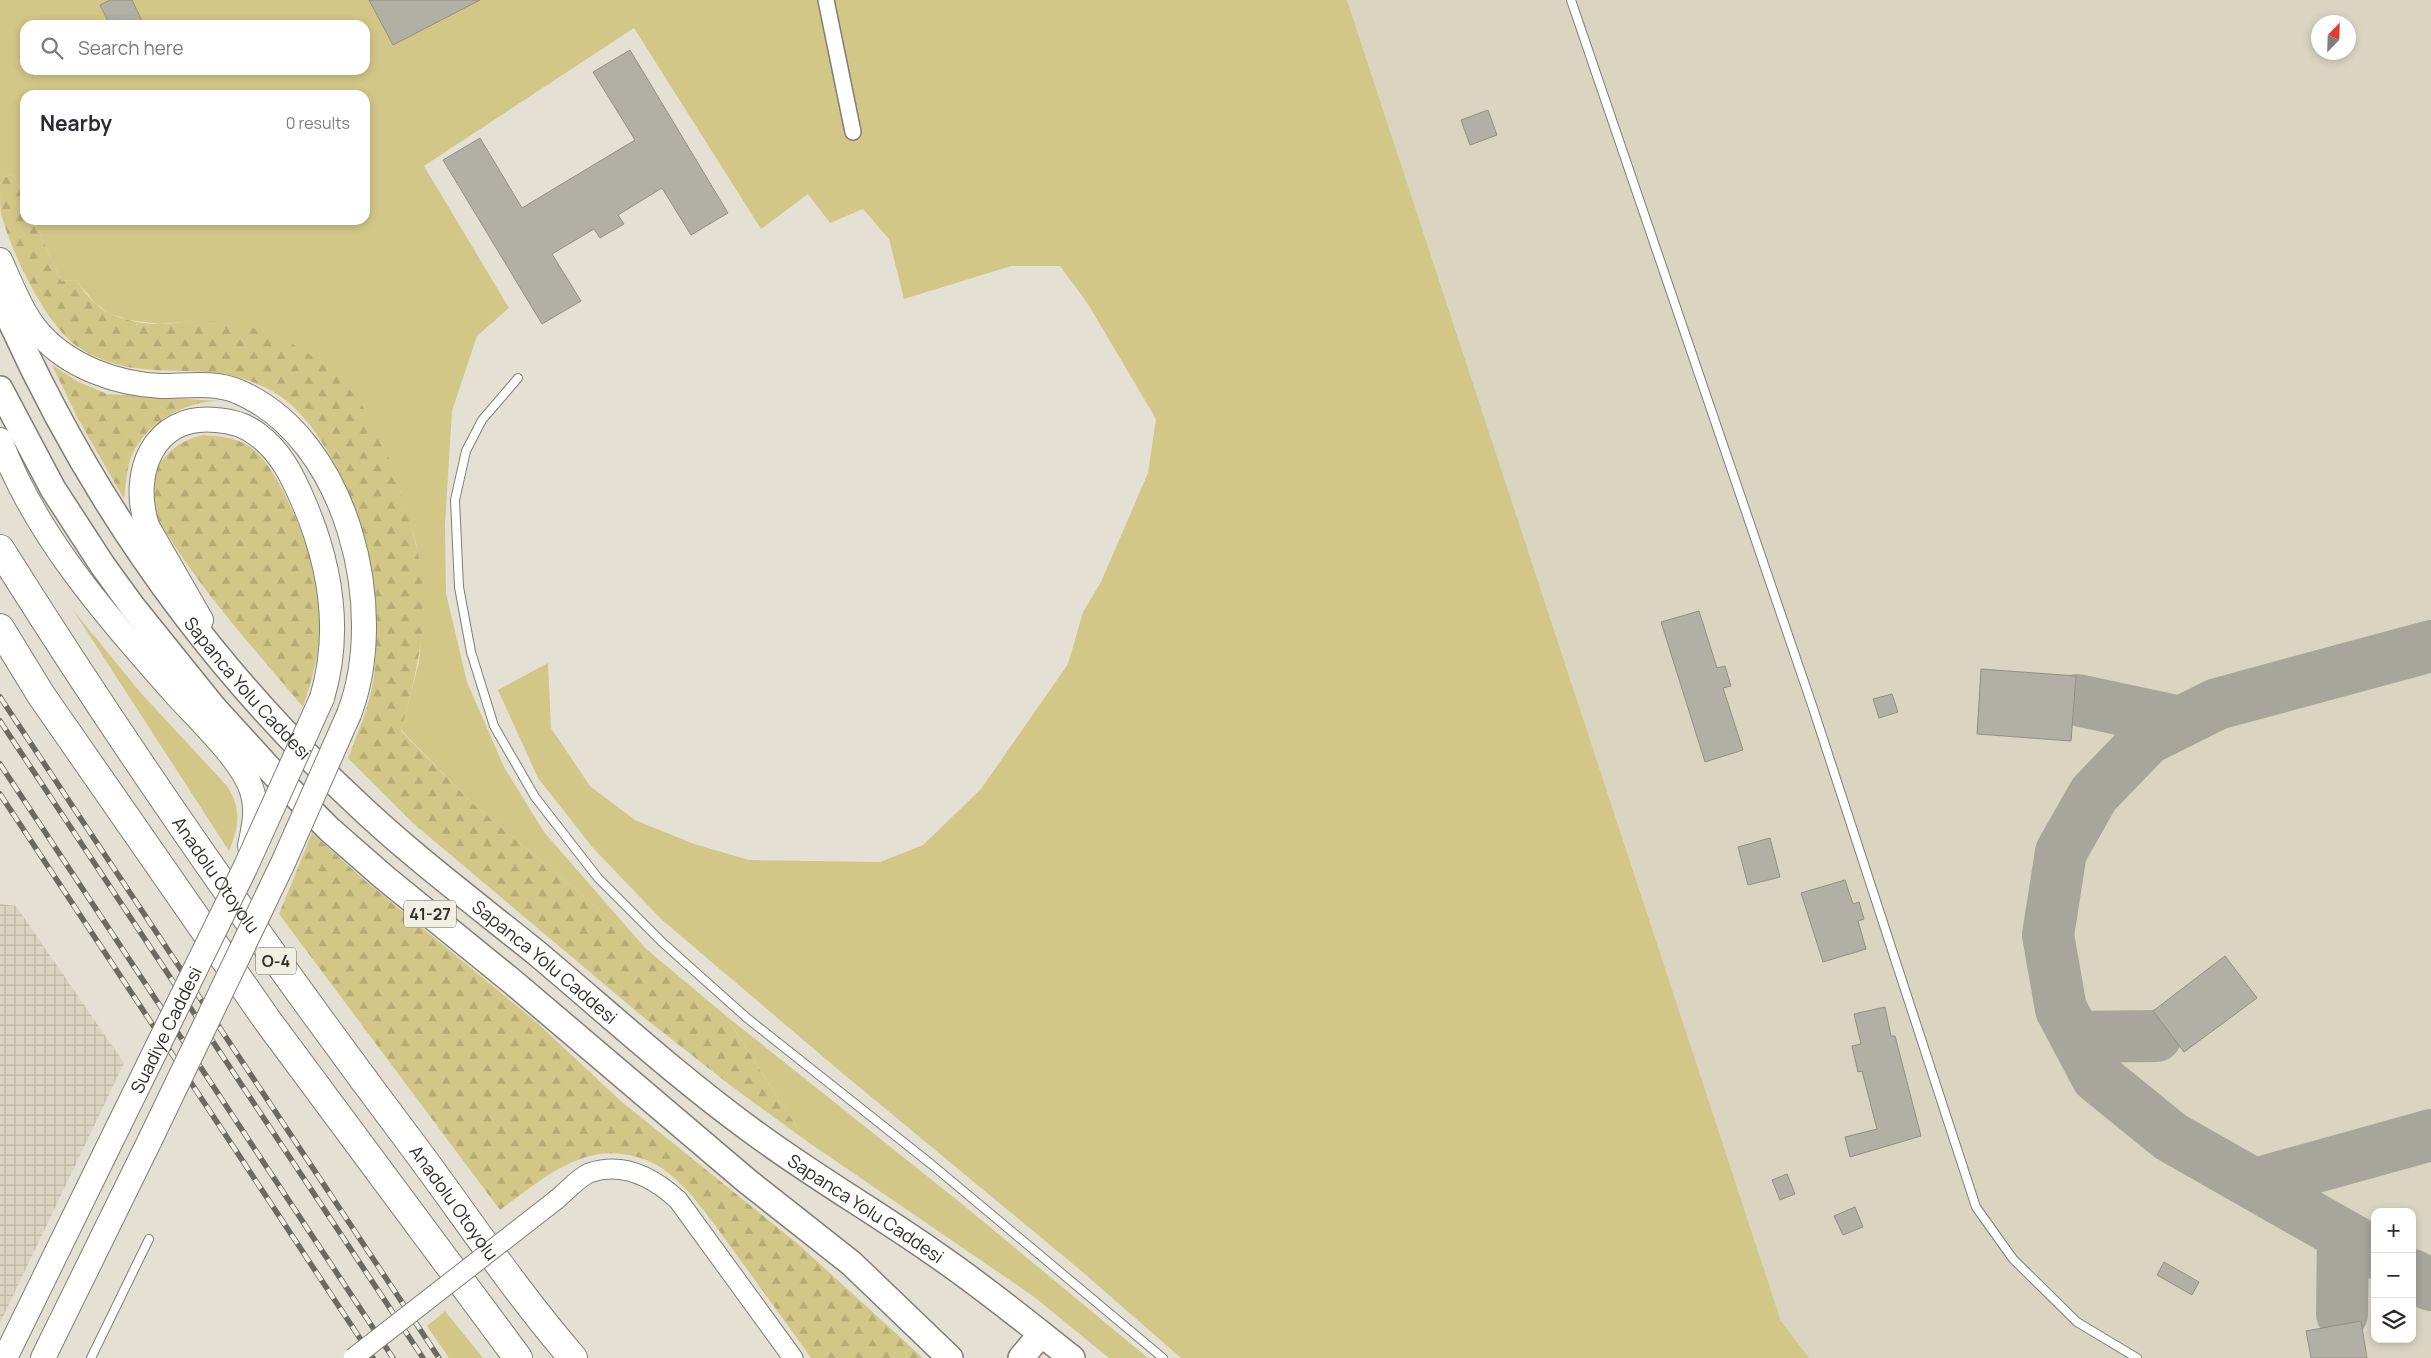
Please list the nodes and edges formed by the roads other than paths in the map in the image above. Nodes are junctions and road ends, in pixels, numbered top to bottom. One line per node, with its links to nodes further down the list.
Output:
1 (826, 0): 3 (street)
2 (1571, 0): 26 (lane)
3 (853, 132)
4 (0, 260): 16 (main road, Suadiye Caddesi, bridge)
5 (0, 297): 11 (highway, Sapanca Yolu Caddesi)
6 (518, 378): 25 (lane)
7 (0, 389): 22 (highway, Sapanca Yolu Caddesi / 41-27)
8 (0, 440): 12 (main road)
9 (0, 549): 20 (highway, Anadolu Otoyolu / O-4)
10 (0, 628): 19 (highway, O-4)
11 (233, 675): 12 (main road, Suadiye Caddesi, bridge); 14 (highway, Sapanca Yolu Caddesi)
12 (246, 866): 15 (main road, Suadiye Caddesi, bridge)
13 (149, 1239): 17 (lane)
14 (1042, 1334): 23 (highway); 24 (highway, Sapanca Yolu Caddesi)
15 (5, 1358)
16 (43, 1358)
17 (91, 1358)
18 (353, 1358): 21 (street, bridge)
19 (518, 1358)
20 (573, 1358)
21 (793, 1358)
22 (950, 1358)
23 (1021, 1358)
24 (1072, 1358)
25 (1163, 1358)
26 (2137, 1358)

